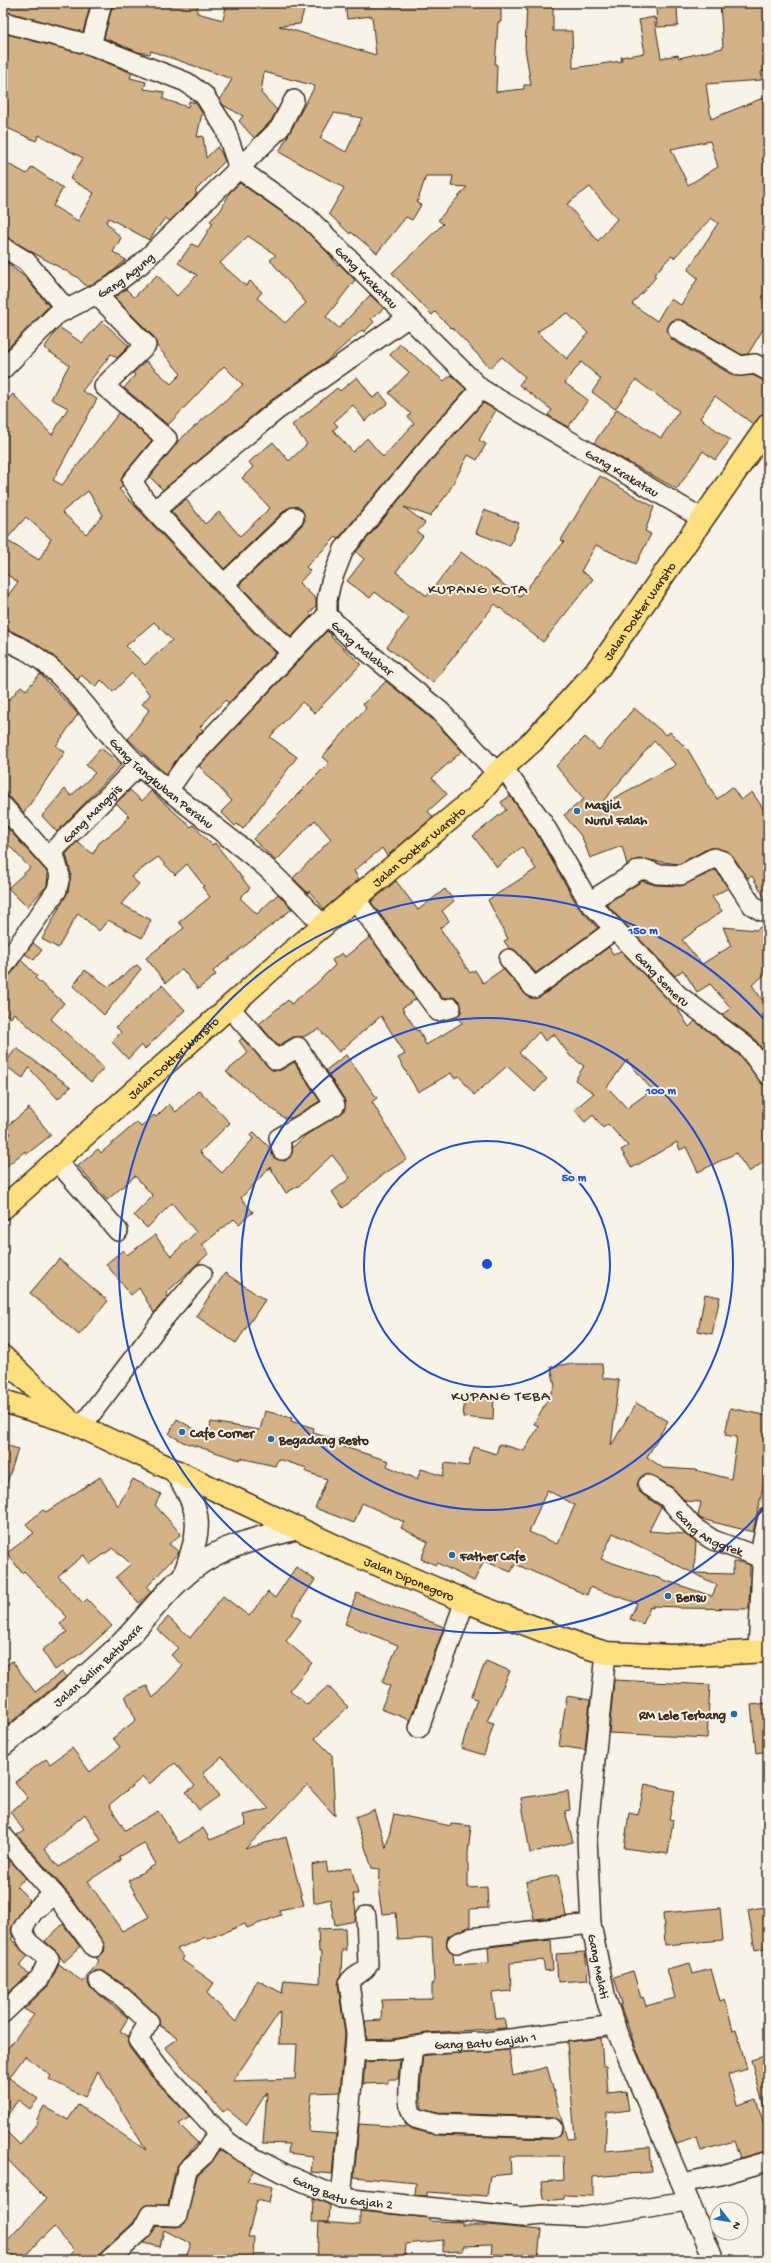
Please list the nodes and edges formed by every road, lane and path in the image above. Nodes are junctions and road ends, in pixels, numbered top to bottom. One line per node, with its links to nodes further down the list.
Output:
1 (102, 3): 3 (street)
2 (3, 22): 3 (street)
3 (91, 45): 5 (street)
4 (294, 100): 5 (street, Gang Agung)
5 (239, 168): 7 (street, Gang Agung); 9 (street, Gang Krakatau)
6 (3, 247): 8 (street)
7 (96, 295): 8 (street, Gang Agung); 15 (street)
8 (66, 309): 11 (street, Gang Agung)
9 (408, 318): 13 (street, Gang Krakatau); 15 (street)
10 (678, 330): 12 (street)
11 (3, 369)
12 (768, 371)
13 (480, 389): 17 (street, Gang Krakatau); 19 (street, Gang Malabar)
14 (768, 425): 17 (main road, Jalan Dokter Warsito)
15 (155, 510): 18 (street)
16 (294, 517): 18 (street)
17 (703, 519): 23 (main road, Jalan Dokter Warsito)
18 (224, 584): 21 (street)
19 (327, 615): 21 (street); 23 (street, Gang Malabar)
20 (3, 640): 22 (street, Gang Tangkuban Perahu)
21 (293, 651): 24 (street)
22 (139, 765): 24 (street, Gang Tangkuban Perahu); 26 (street, Gang Manggis)
23 (500, 771): 27 (main road, Jalan Dokter Warsito); 28 (street, Gang Semeru)
24 (168, 789): 30 (street, Gang Tangkuban Perahu)
25 (3, 806): 26 (street)
26 (57, 867): 33 (street, Gang Manggis)
27 (356, 900): 30 (main road, Jalan Dokter Warsito); 35 (street)
28 (589, 902): 29 (street); 31 (street, Gang Semeru)
29 (768, 909)
30 (324, 926): 34 (main road, Jalan Dokter Warsito)
31 (615, 929): 32 (street); 36 (street, Gang Semeru)
32 (509, 959)
33 (3, 967)
34 (229, 1007): 37 (street); 38 (main road, Jalan Dokter Warsito)
35 (451, 1008)
36 (768, 1075)
37 (282, 1150)
38 (56, 1160): 39 (main road, Jalan Dokter Warsito); 40 (street)
39 (3, 1208)
40 (118, 1231)
41 (202, 1274): 44 (street)
42 (3, 1357): 44 (main road)
43 (3, 1401): 44 (main road)
44 (76, 1424): 45 (main road, Jalan Diponegoro)
45 (175, 1471): 48 (main road, Jalan Diponegoro); 50 (street)
46 (648, 1485): 49 (street, Gang Anggrek)
47 (768, 1517): 49 (street)
48 (298, 1528): 50 (street); 51 (main road, Jalan Diponegoro)
49 (759, 1557): 52 (street, Gang Anggrek)
50 (184, 1576): 55 (street, Jalan Salim Batubara)
51 (465, 1601): 53 (main road, Jalan Diponegoro); 54 (street)
52 (763, 1651): 53 (main road, Jalan Diponegoro)
53 (606, 1653): 59 (street, Gang Melati)
54 (419, 1728)
55 (3, 1745)
56 (3, 1836): 57 (street)
57 (54, 1894): 61 (street); 63 (street)
58 (366, 1916): 66 (street)
59 (591, 1924): 60 (street); 64 (street, Gang Melati)
60 (457, 1943)
61 (94, 1946)
62 (99, 1981): 68 (street, Gang Batu Gajah 2)
63 (3, 2013)
64 (615, 2025): 65 (street, Gang Batu Gajah 1); 70 (street, Gang Melati)
65 (413, 2046): 66 (street, Gang Batu Gajah 1); 67 (street)
66 (355, 2051): 71 (street)
67 (552, 2128)
68 (218, 2132): 71 (street, Gang Batu Gajah 2); 73 (street)
69 (768, 2161): 70 (street)
70 (682, 2183): 72 (street, Gang Melati)
71 (341, 2198): 72 (street, Gang Batu Gajah 2)
72 (688, 2202): 74 (street, Gang Melati)
73 (109, 2260)
74 (714, 2260)

